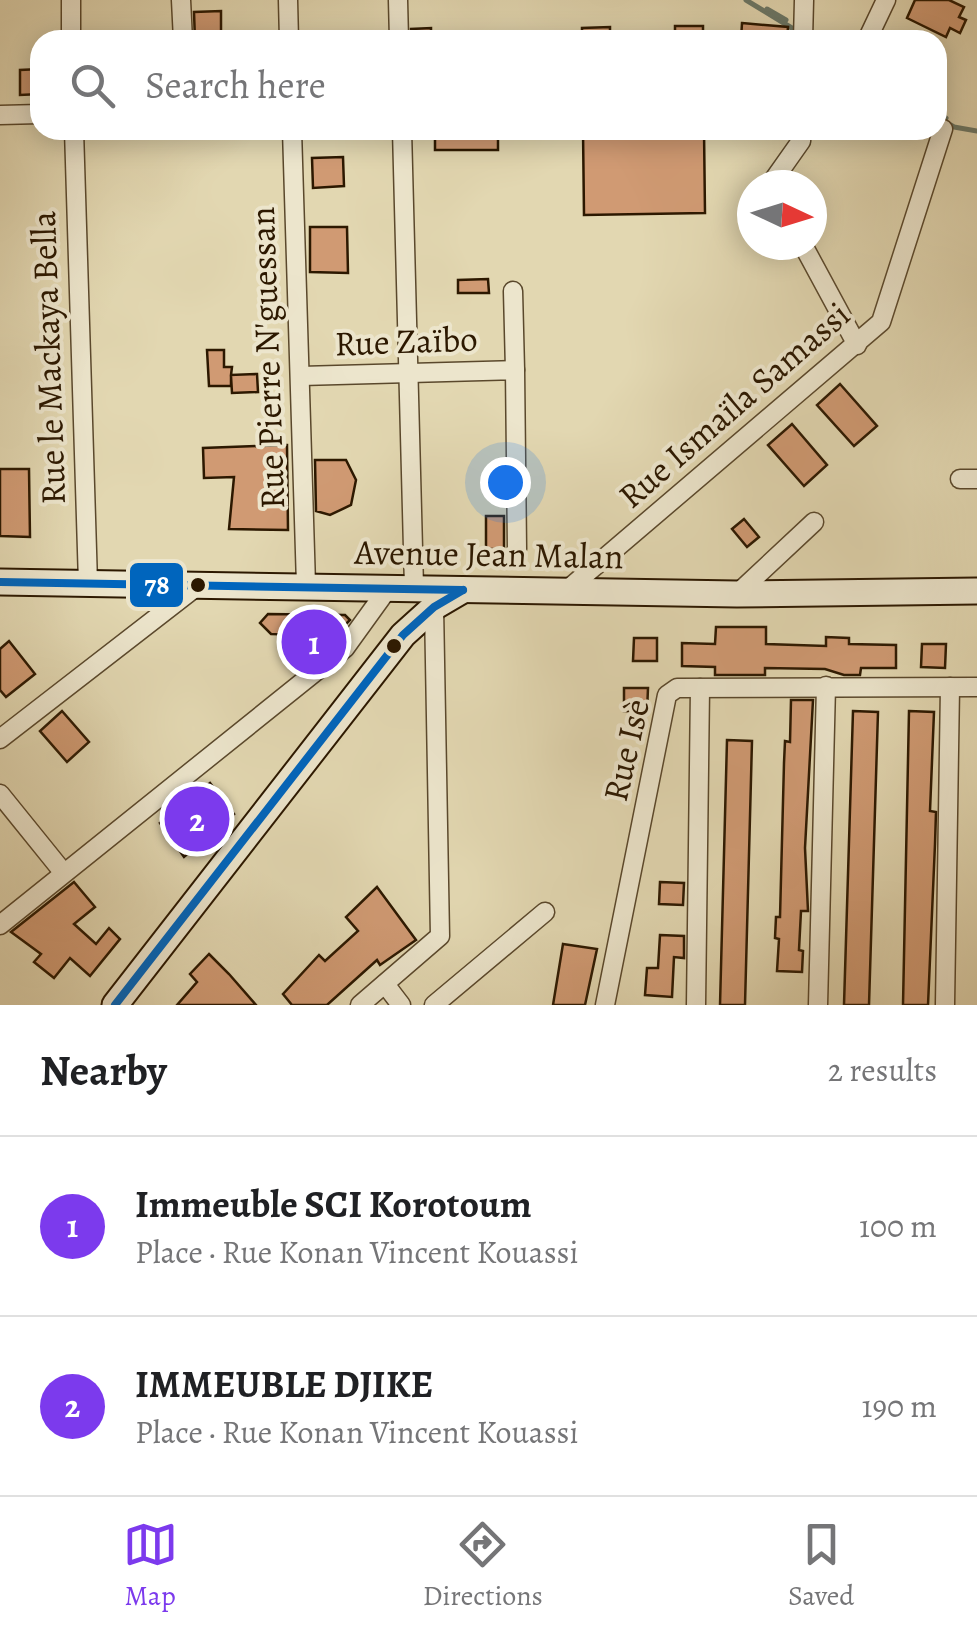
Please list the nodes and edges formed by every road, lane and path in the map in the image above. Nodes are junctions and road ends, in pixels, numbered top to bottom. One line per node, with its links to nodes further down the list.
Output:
1 (70, 0): 7 (street)
2 (181, 0): 8 (street)
3 (288, 0): 9 (street)
4 (398, 0): 10 (street)
5 (804, 0): 11 (street)
6 (886, 0): 12 (street)
7 (72, 30)
8 (182, 30)
9 (289, 30)
10 (399, 30)
11 (803, 30)
12 (872, 30)
13 (0, 114): 14 (street)
14 (30, 114)
15 (74, 140): 30 (street, Rue le Mackaya Bella)
16 (292, 140): 26 (street, Rue Pierre N'guessan)
17 (402, 140): 25 (street)
18 (802, 140): 20 (street)
19 (940, 140): 23 (street, Rue Ismaïla Samassi)
20 (781, 170)
21 (811, 260): 23 (street)
22 (513, 291): 24 (street)
23 (857, 345): 35 (street, Rue Ismaïla Samassi)
24 (514, 370): 25 (street, Rue Zaïbo); 28 (street, Rue Zaïbo)
25 (409, 374): 26 (street, Rue Zaïbo); 33 (street)
26 (302, 376): 32 (street, Rue Pierre N'guessan)
27 (814, 522): 37 (street)
28 (517, 548)
29 (0, 582): 30 (main road, Avenue Jean Malan)
30 (88, 583): 31 (main road, Avenue Jean Malan)
31 (200, 584): 32 (main road, Avenue Jean Malan); 43 (street)
32 (306, 585): 33 (main road, Avenue Jean Malan)
33 (402, 587): 34 (main road, Avenue Jean Malan); 45 (street)
34 (463, 590): 35 (main road, Avenue Jean Malan); 38 (main road)
35 (567, 590): 37 (main road, Avenue Jean Malan)
36 (977, 592): 37 (main road, Avenue Jean Malan)
37 (737, 594)
38 (434, 606): 48 (street); 50 (main road)
39 (826, 686): 41 (street, Rue Isè); 42 (street, Rue Isè); 55 (street)
40 (977, 687): 42 (street, Rue Isè)
41 (700, 688): 53 (street, Rue Isè); 54 (street)
42 (950, 688): 56 (street)
43 (0, 739)
44 (0, 794): 45 (street)
45 (63, 872): 47 (street)
46 (545, 912): 49 (street)
47 (0, 925)
48 (385, 984): 51 (street); 52 (street)
49 (436, 1004)
50 (114, 1005)
51 (360, 1005)
52 (401, 1005)
53 (605, 1005)
54 (696, 1005)
55 (818, 1005)
56 (945, 1005)

